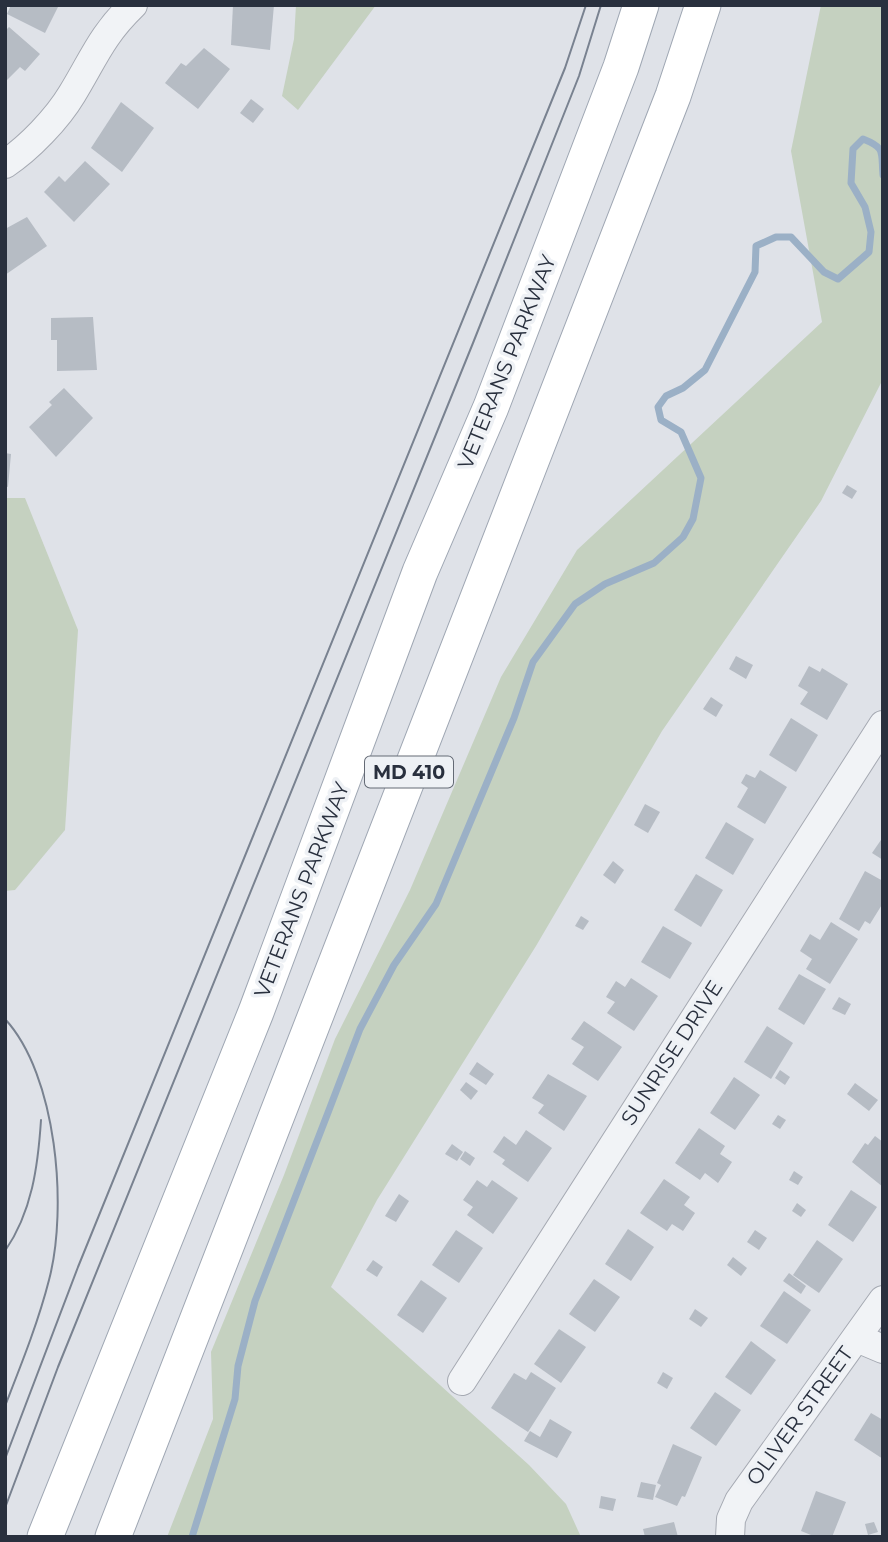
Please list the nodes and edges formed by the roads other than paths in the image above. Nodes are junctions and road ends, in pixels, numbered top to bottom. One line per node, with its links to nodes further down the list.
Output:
1 (133, 5): 4 (street)
2 (641, 5): 9 (main road, VETERANS PARKWAY / MD 410)
3 (703, 5): 10 (main road, MD 410)
4 (5, 164)
5 (883, 725): 8 (street, SUNRISE DRIVE)
6 (883, 1300): 7 (street, OLIVER STREET)
7 (870, 1344): 11 (street, OLIVER STREET)
8 (462, 1381)
9 (45, 1537)
10 (113, 1537)
11 (730, 1537)

